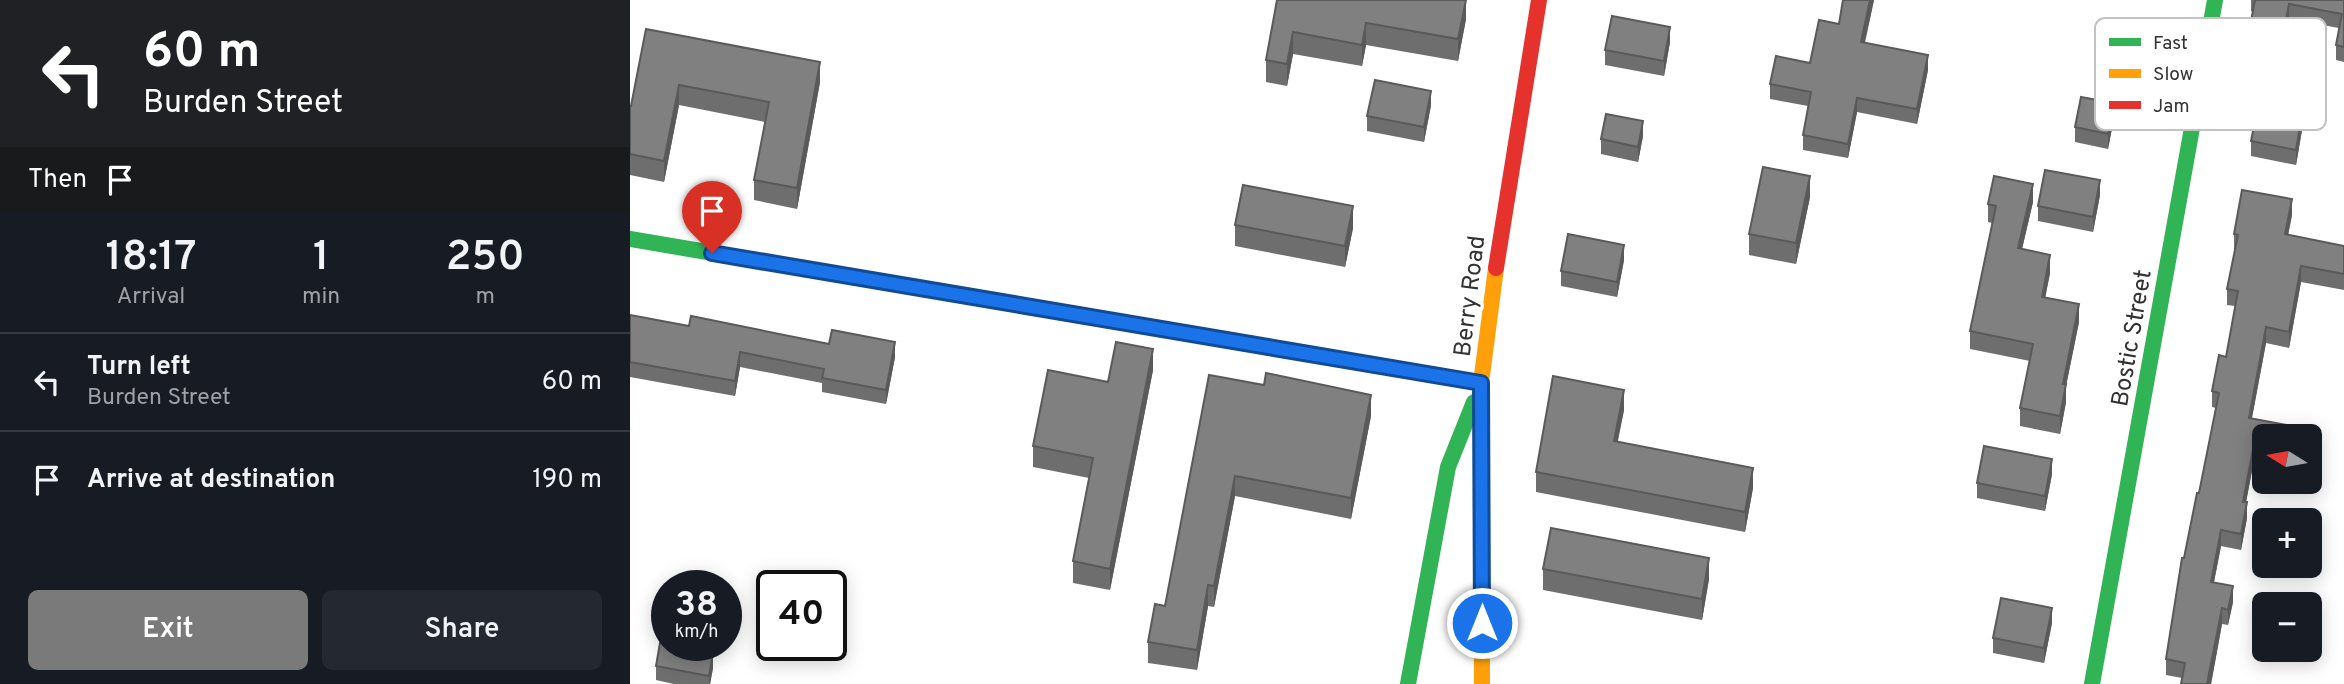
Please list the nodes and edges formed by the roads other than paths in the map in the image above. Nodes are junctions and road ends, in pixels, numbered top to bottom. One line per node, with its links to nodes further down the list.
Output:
1 (1539, 0): 6 (street, Berry Road)
2 (2215, 0): 3 (street, Bostic Street)
3 (2212, 18)
4 (2192, 130): 9 (street, Bostic Street)
5 (630, 239): 6 (street)
6 (1481, 383): 7 (street); 8 (street, Berry Road)
7 (1408, 684)
8 (1482, 684)
9 (2092, 684)

